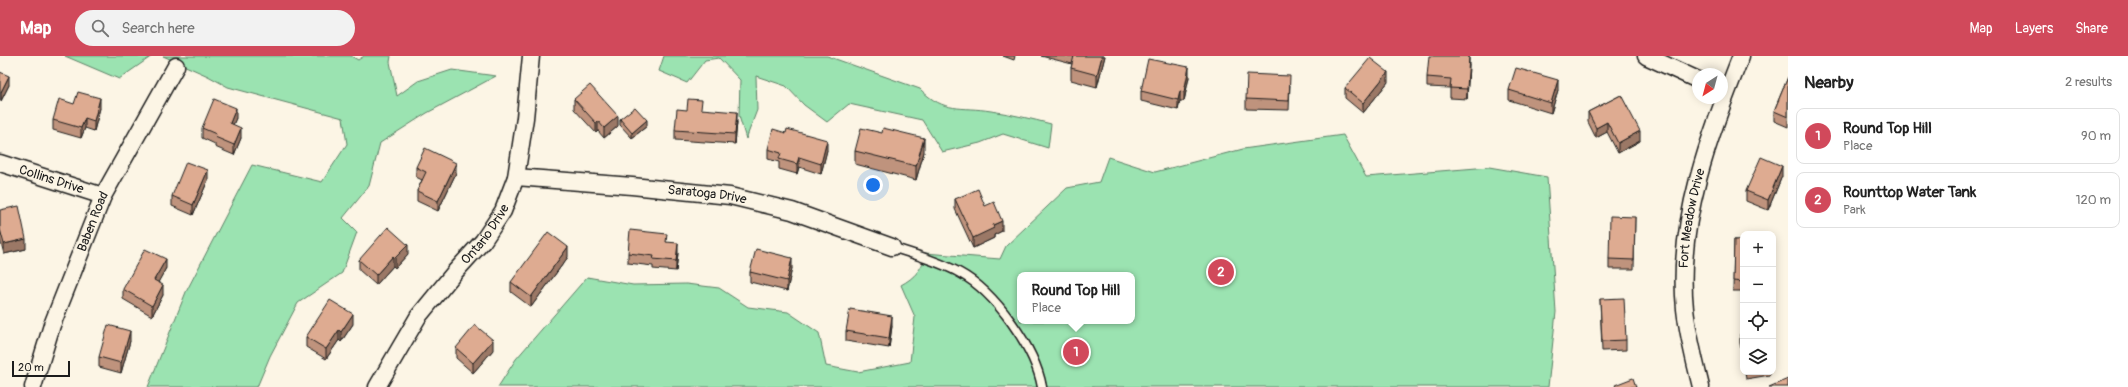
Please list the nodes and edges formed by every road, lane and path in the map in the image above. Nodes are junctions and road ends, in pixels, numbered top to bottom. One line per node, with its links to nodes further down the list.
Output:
1 (531, 56): 9 (street, Ontario Drive)
2 (1646, 56): 5 (street)
3 (1741, 56): 6 (street, Fort Meadow Drive)
4 (176, 66): 10 (street, Baben Road)
5 (1692, 77)
6 (1728, 84)
7 (1720, 104): 15 (street, Fort Meadow Drive)
8 (0, 163): 10 (street, Collins Drive)
9 (516, 177): 11 (street, Saratoga Drive); 13 (street, Ontario Drive)
10 (103, 196): 12 (street, Baben Road)
11 (892, 247): 14 (lane)
12 (33, 387)
13 (377, 387)
14 (1042, 387)
15 (1701, 387)

